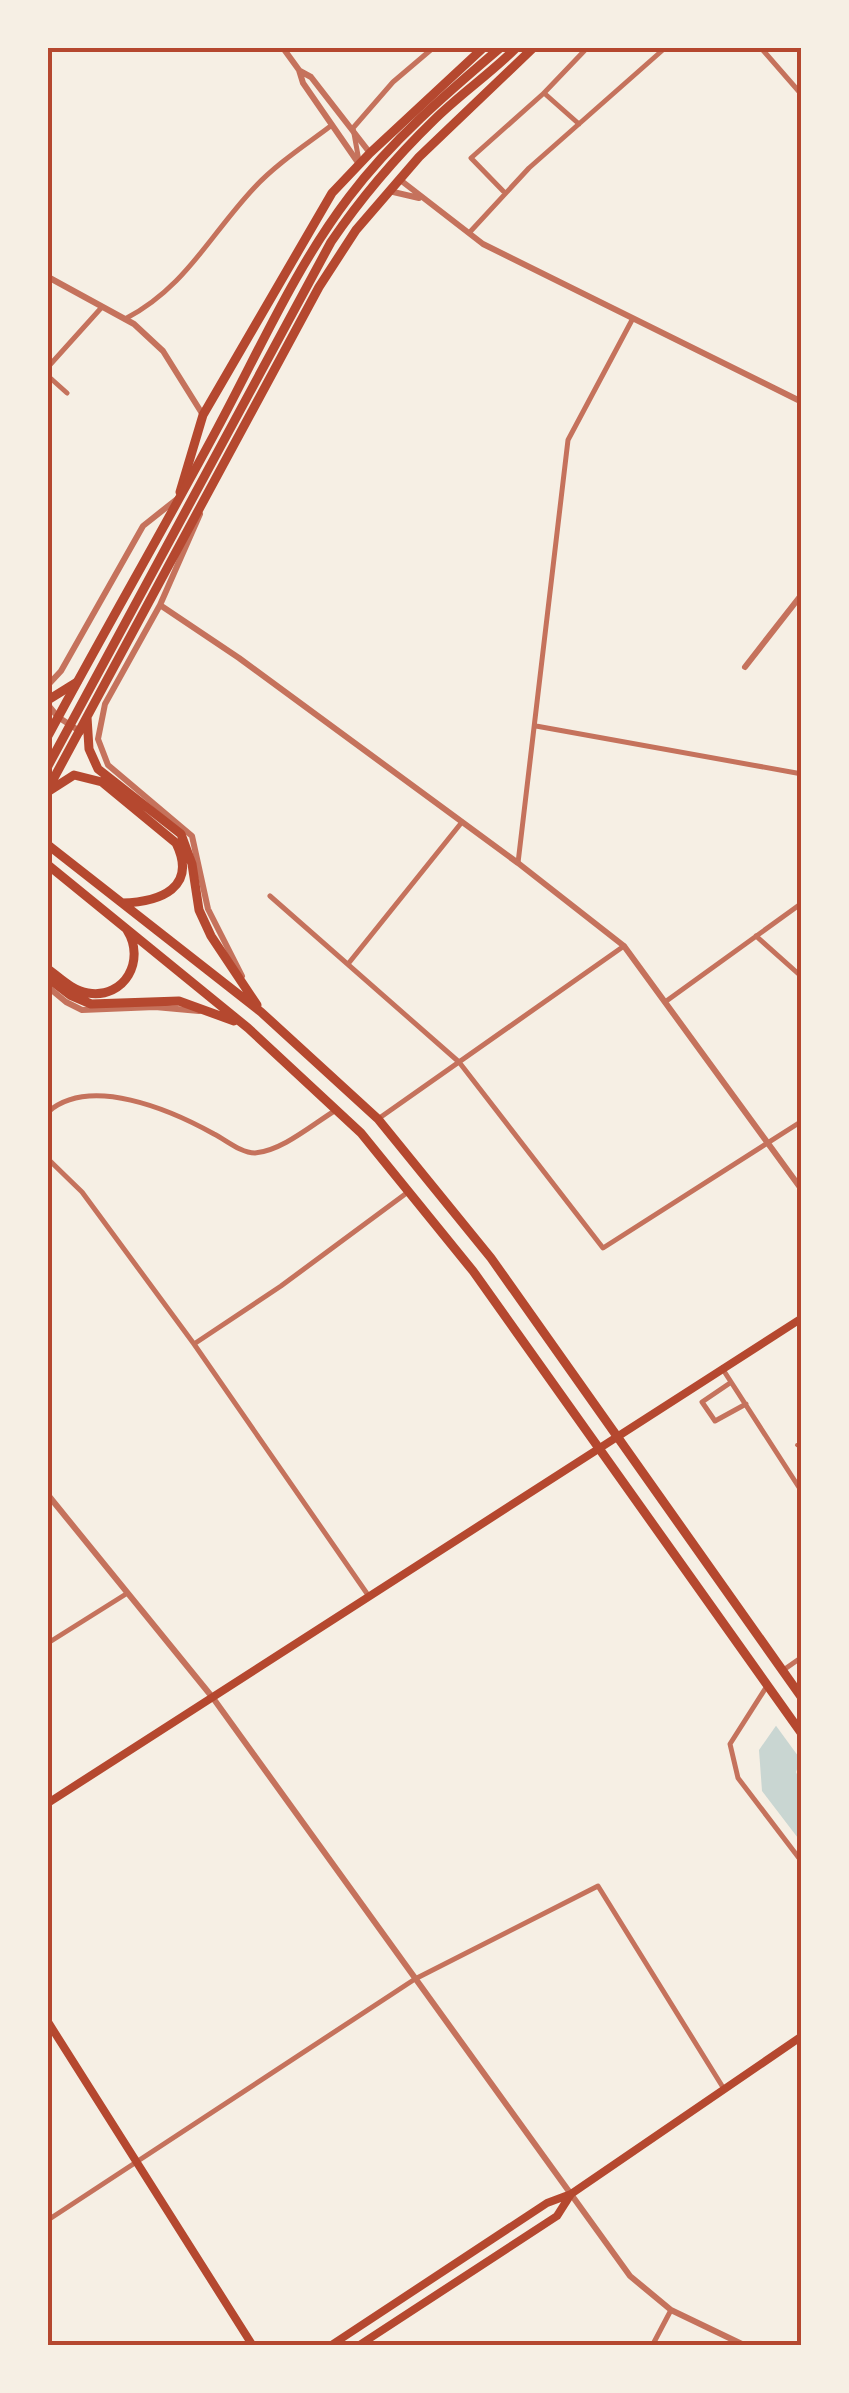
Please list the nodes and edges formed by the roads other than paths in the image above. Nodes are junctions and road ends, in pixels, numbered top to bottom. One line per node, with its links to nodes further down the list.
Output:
1 (283, 48): 10 (street)
2 (432, 48): 15 (street)
3 (484, 48): 16 (main road)
4 (500, 48): 36 (main road)
5 (516, 48): 48 (main road)
6 (533, 48): 18 (main road)
7 (587, 48): 11 (street)
8 (664, 48): 13 (street)
9 (761, 48): 12 (street)
10 (299, 70): 14 (street); 15 (street)
11 (544, 93): 13 (street); 23 (street)
12 (802, 95)
13 (579, 124): 23 (street)
14 (332, 125): 19 (street); 29 (street)
15 (353, 128): 17 (street); 19 (street)
16 (385, 143): 17 (main road); 18 (main road)
17 (373, 155): 19 (main road); 20 (main road)
18 (408, 165): 20 (main road)
19 (362, 167): 21 (main road); 22 (main road)
20 (397, 177): 22 (main road); 24 (street)
21 (344, 181): 25 (main road); 35 (main road)
22 (387, 189): 24 (street); 25 (main road)
23 (506, 193): 26 (street)
24 (425, 199): 26 (street)
25 (376, 202): 37 (main road)
26 (468, 232): 30 (street)
27 (48, 277): 28 (street)
28 (102, 307): 29 (street); 31 (street)
29 (124, 319): 35 (street)
30 (632, 320): 34 (street); 45 (street)
31 (48, 367)
32 (48, 376): 33 (street)
33 (68, 393)
34 (802, 402)
35 (203, 415): 36 (main road)
36 (178, 498): 41 (main road); 42 (street)
37 (201, 508): 39 (street); 44 (main road)
38 (802, 594): 40 (street)
39 (160, 605): 46 (street); 51 (street)
40 (745, 668)
41 (77, 682): 43 (main road); 47 (main road)
42 (48, 685)
43 (48, 703): 46 (street)
44 (87, 715): 50 (main road); 68 (main road)
45 (536, 726): 49 (street); 53 (street)
46 (99, 728): 68 (street)
47 (48, 736)
48 (48, 766)
49 (802, 774)
50 (48, 791): 56 (main road)
51 (462, 822): 53 (street); 61 (street)
52 (48, 845): 56 (main road)
53 (518, 863): 60 (street)
54 (48, 865): 58 (main road)
55 (270, 896): 61 (street)
56 (122, 903): 68 (main road)
57 (802, 903): 59 (street)
58 (118, 920): 62 (main road); 69 (main road)
59 (756, 936): 63 (street); 66 (street)
60 (624, 946): 66 (street); 70 (street)
61 (348, 964): 70 (street)
62 (48, 969)
63 (802, 977)
64 (48, 978): 67 (main road)
65 (48, 987): 67 (street)
66 (664, 1002): 75 (street)
67 (210, 1010): 69 (main road)
68 (261, 1012): 73 (main road)
69 (248, 1028): 71 (main road)
70 (459, 1062): 73 (street); 75 (street)
71 (338, 1109): 72 (street); 77 (main road)
72 (48, 1112)
73 (378, 1119): 84 (main road)
74 (802, 1121): 75 (street)
75 (768, 1144): 78 (street)
76 (48, 1159): 80 (street)
77 (410, 1190): 80 (street); 85 (main road)
78 (802, 1190)
79 (802, 1318): 81 (main road)
80 (194, 1344): 89 (street)
81 (722, 1368): 82 (street); 84 (main road)
82 (731, 1382): 83 (street); 83 (street)
83 (746, 1404): 86 (street)
84 (616, 1436): 85 (main road); 92 (main road)
85 (597, 1447): 89 (main road); 94 (main road)
86 (801, 1490)
87 (48, 1495): 88 (street)
88 (126, 1594): 90 (street); 96 (street)
89 (368, 1595): 96 (main road)
90 (48, 1643)
91 (802, 1657): 92 (street)
92 (782, 1671): 95 (main road)
93 (802, 1678): 95 (street)
94 (767, 1686): 97 (main road); 99 (street)
95 (797, 1692)
96 (213, 1698): 98 (main road); 100 (street)
97 (802, 1734)
98 (48, 1803)
99 (802, 1862)
100 (415, 1980): 103 (street); 104 (street); 105 (street)
101 (48, 2022): 104 (main road)
102 (802, 2036): 103 (main road)
103 (724, 2088): 105 (main road)
104 (134, 2160): 106 (street); 108 (main road)
105 (571, 2194): 107 (street); 111 (main road); 112 (main road)
106 (48, 2220)
107 (670, 2310): 113 (street); 114 (street)
108 (246, 2335): 109 (main road); 110 (main road)
109 (244, 2346)
110 (256, 2346)
111 (330, 2346)
112 (358, 2346)
113 (652, 2346)
114 (746, 2346)

